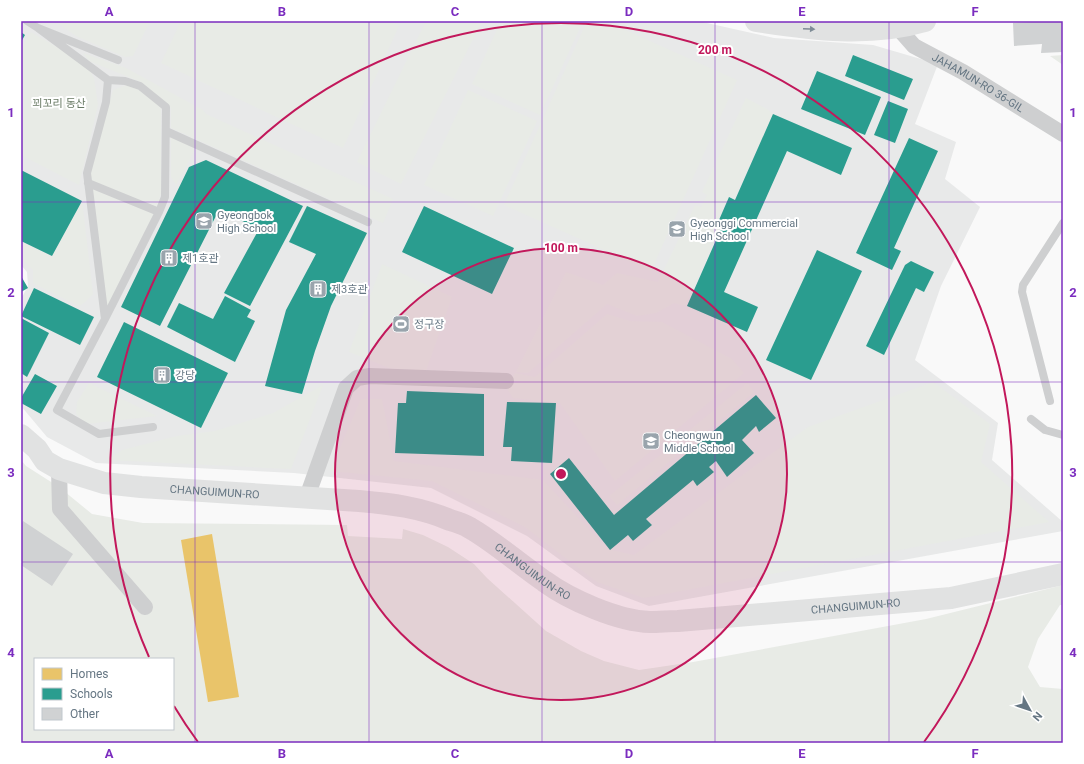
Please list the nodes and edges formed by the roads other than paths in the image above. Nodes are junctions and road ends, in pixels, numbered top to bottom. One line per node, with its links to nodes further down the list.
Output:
1 (27, 21): 5 (lane)
2 (756, 21): 4 (street, one-way to 4)
3 (925, 21): 4 (street)
4 (894, 24): 9 (street, JAHAMUN-RO 36-GIL)
5 (38, 28): 6 (lane); 7 (lane)
6 (118, 60)
7 (108, 80): 8 (lane); 10 (lane)
8 (166, 131): 11 (lane); 12 (lane)
9 (1063, 134)
10 (88, 183): 11 (lane); 14 (lane)
11 (159, 212): 14 (lane)
12 (368, 222)
13 (1063, 223): 16 (lane)
14 (105, 319): 18 (lane)
15 (506, 381): 22 (street)
16 (1050, 401)
17 (1031, 419): 20 (lane)
18 (152, 427)
19 (21, 435): 21 (street, CHANGUIMUN-RO)
20 (1063, 435)
21 (59, 470): 22 (street, CHANGUIMUN-RO); 24 (street)
22 (307, 497): 23 (street, CHANGUIMUN-RO)
23 (1063, 574)
24 (145, 607)

